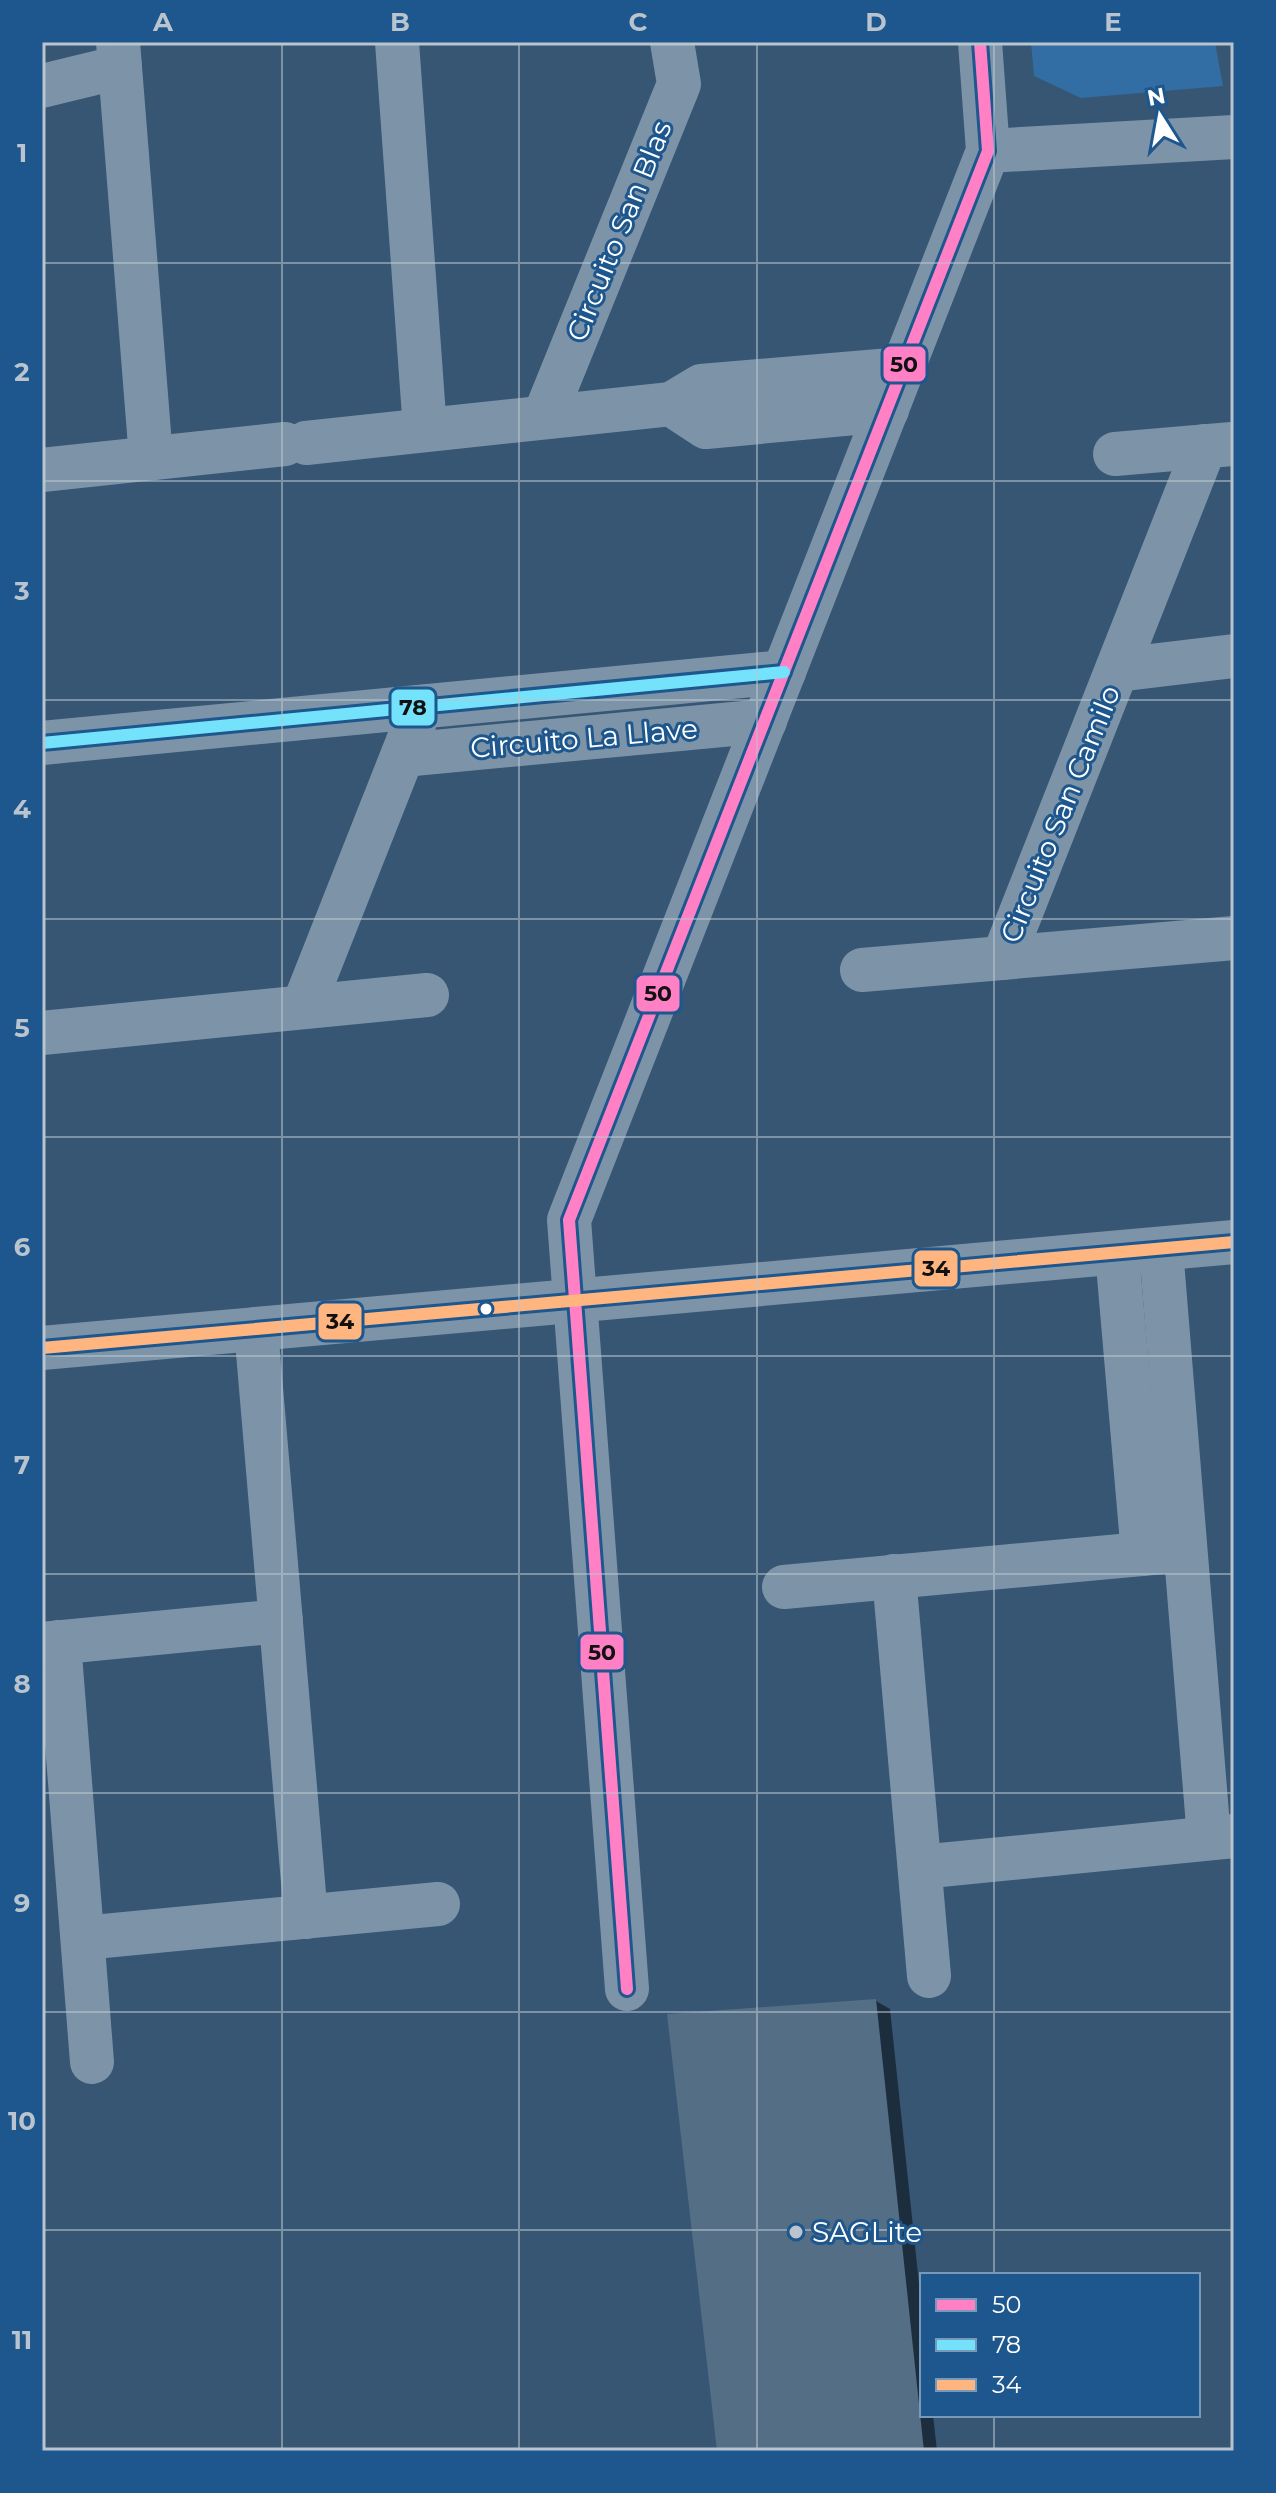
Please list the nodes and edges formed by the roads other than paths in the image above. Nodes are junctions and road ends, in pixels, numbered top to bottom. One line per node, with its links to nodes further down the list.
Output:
1 (397, 42): 12 (street)
2 (672, 42): 11 (street, Circuito San Blas)
3 (980, 42): 7 (street)
4 (119, 54): 5 (street); 15 (street)
5 (42, 86)
6 (1234, 137): 7 (street)
7 (988, 151): 8 (street)
8 (903, 369): 9 (street); 10 (street)
9 (671, 404): 10 (street); 11 (street)
10 (887, 410): 19 (street)
11 (544, 417): 12 (street)
12 (425, 430): 15 (street)
13 (1220, 445): 14 (street, Circuito San Camilo); 18 (street, Circuito San Camilo)
14 (1115, 454)
15 (151, 458): 16 (street)
16 (42, 470)
17 (1234, 656): 18 (street, Circuito San Camilo)
18 (1117, 670): 25 (street, Circuito San Camilo)
19 (784, 672): 20 (street, Circuito La Llave); 21 (street)
20 (422, 707): 22 (street, Circuito La Llave); 23 (street)
21 (765, 721): 23 (street, Circuito La Llave); 33 (street)
22 (42, 743)
23 (403, 755): 28 (street)
24 (1234, 938): 25 (street, Circuito San Camilo)
25 (1003, 958): 26 (street, Circuito San Camilo)
26 (862, 970)
27 (427, 995): 28 (street)
28 (303, 1007): 29 (street)
29 (42, 1033)
30 (1234, 1242): 31 (street)
31 (1161, 1249): 32 (street); 36 (street)
32 (1117, 1253): 33 (street); 37 (street)
33 (575, 1301): 34 (street); 48 (street)
34 (256, 1329): 35 (street); 40 (street)
35 (42, 1348)
36 (1185, 1550): 37 (street); 42 (street)
37 (1143, 1554): 38 (street)
38 (894, 1576): 39 (street); 43 (street)
39 (784, 1587)
40 (281, 1621): 41 (street); 45 (street)
41 (50, 1643): 46 (street)
42 (1222, 1837): 43 (street)
43 (920, 1867): 47 (street)
44 (438, 1904): 45 (street)
45 (306, 1917): 46 (street)
46 (83, 1938): 49 (street)
47 (929, 1976)
48 (627, 1989)
49 (92, 2062)

